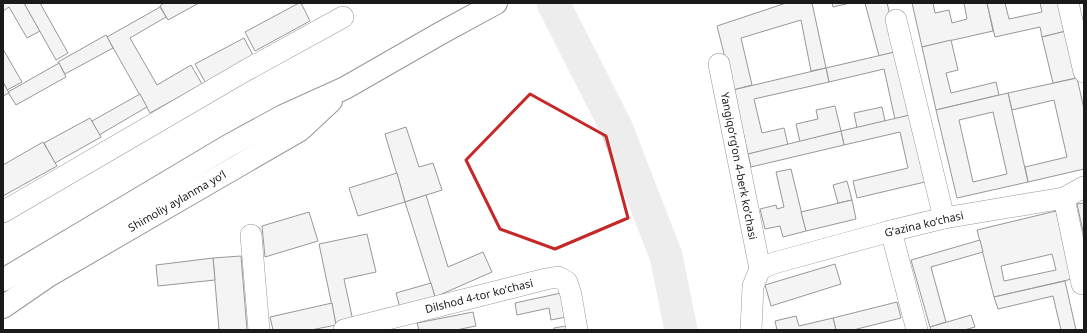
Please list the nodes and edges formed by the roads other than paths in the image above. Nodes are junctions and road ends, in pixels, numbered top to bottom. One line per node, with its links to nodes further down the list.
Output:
1 (496, 3): 7 (main road, Shimoliy aylanma yoʻl)
2 (1068, 3): 6 (street)
3 (343, 17): 10 (street)
4 (896, 20): 11 (street)
5 (719, 64): 14 (street, Yangiqoʻrgʻon 4-berk koʻchasi)
6 (1084, 72)
7 (345, 88): 15 (main road, Shimoliy aylanma yoʻl); 17 (main road, Shimoliy aylanma yoʻl)
8 (1084, 187): 9 (street, Gʻazina koʻchasi)
9 (1064, 198): 11 (street, Gʻazina koʻchasi); 16 (street)
10 (3, 212)
11 (944, 218): 12 (street, Gʻazina koʻchasi)
12 (891, 231): 14 (street, Gʻazina koʻchasi); 22 (street)
13 (251, 235): 18 (street)
14 (760, 269): 21 (street)
15 (3, 280)
16 (1083, 287)
17 (3, 307)
18 (259, 330)
19 (344, 330): 20 (street, Dilshod 4-tor koʻchasi)
20 (577, 330)
21 (751, 330)
22 (917, 330)

